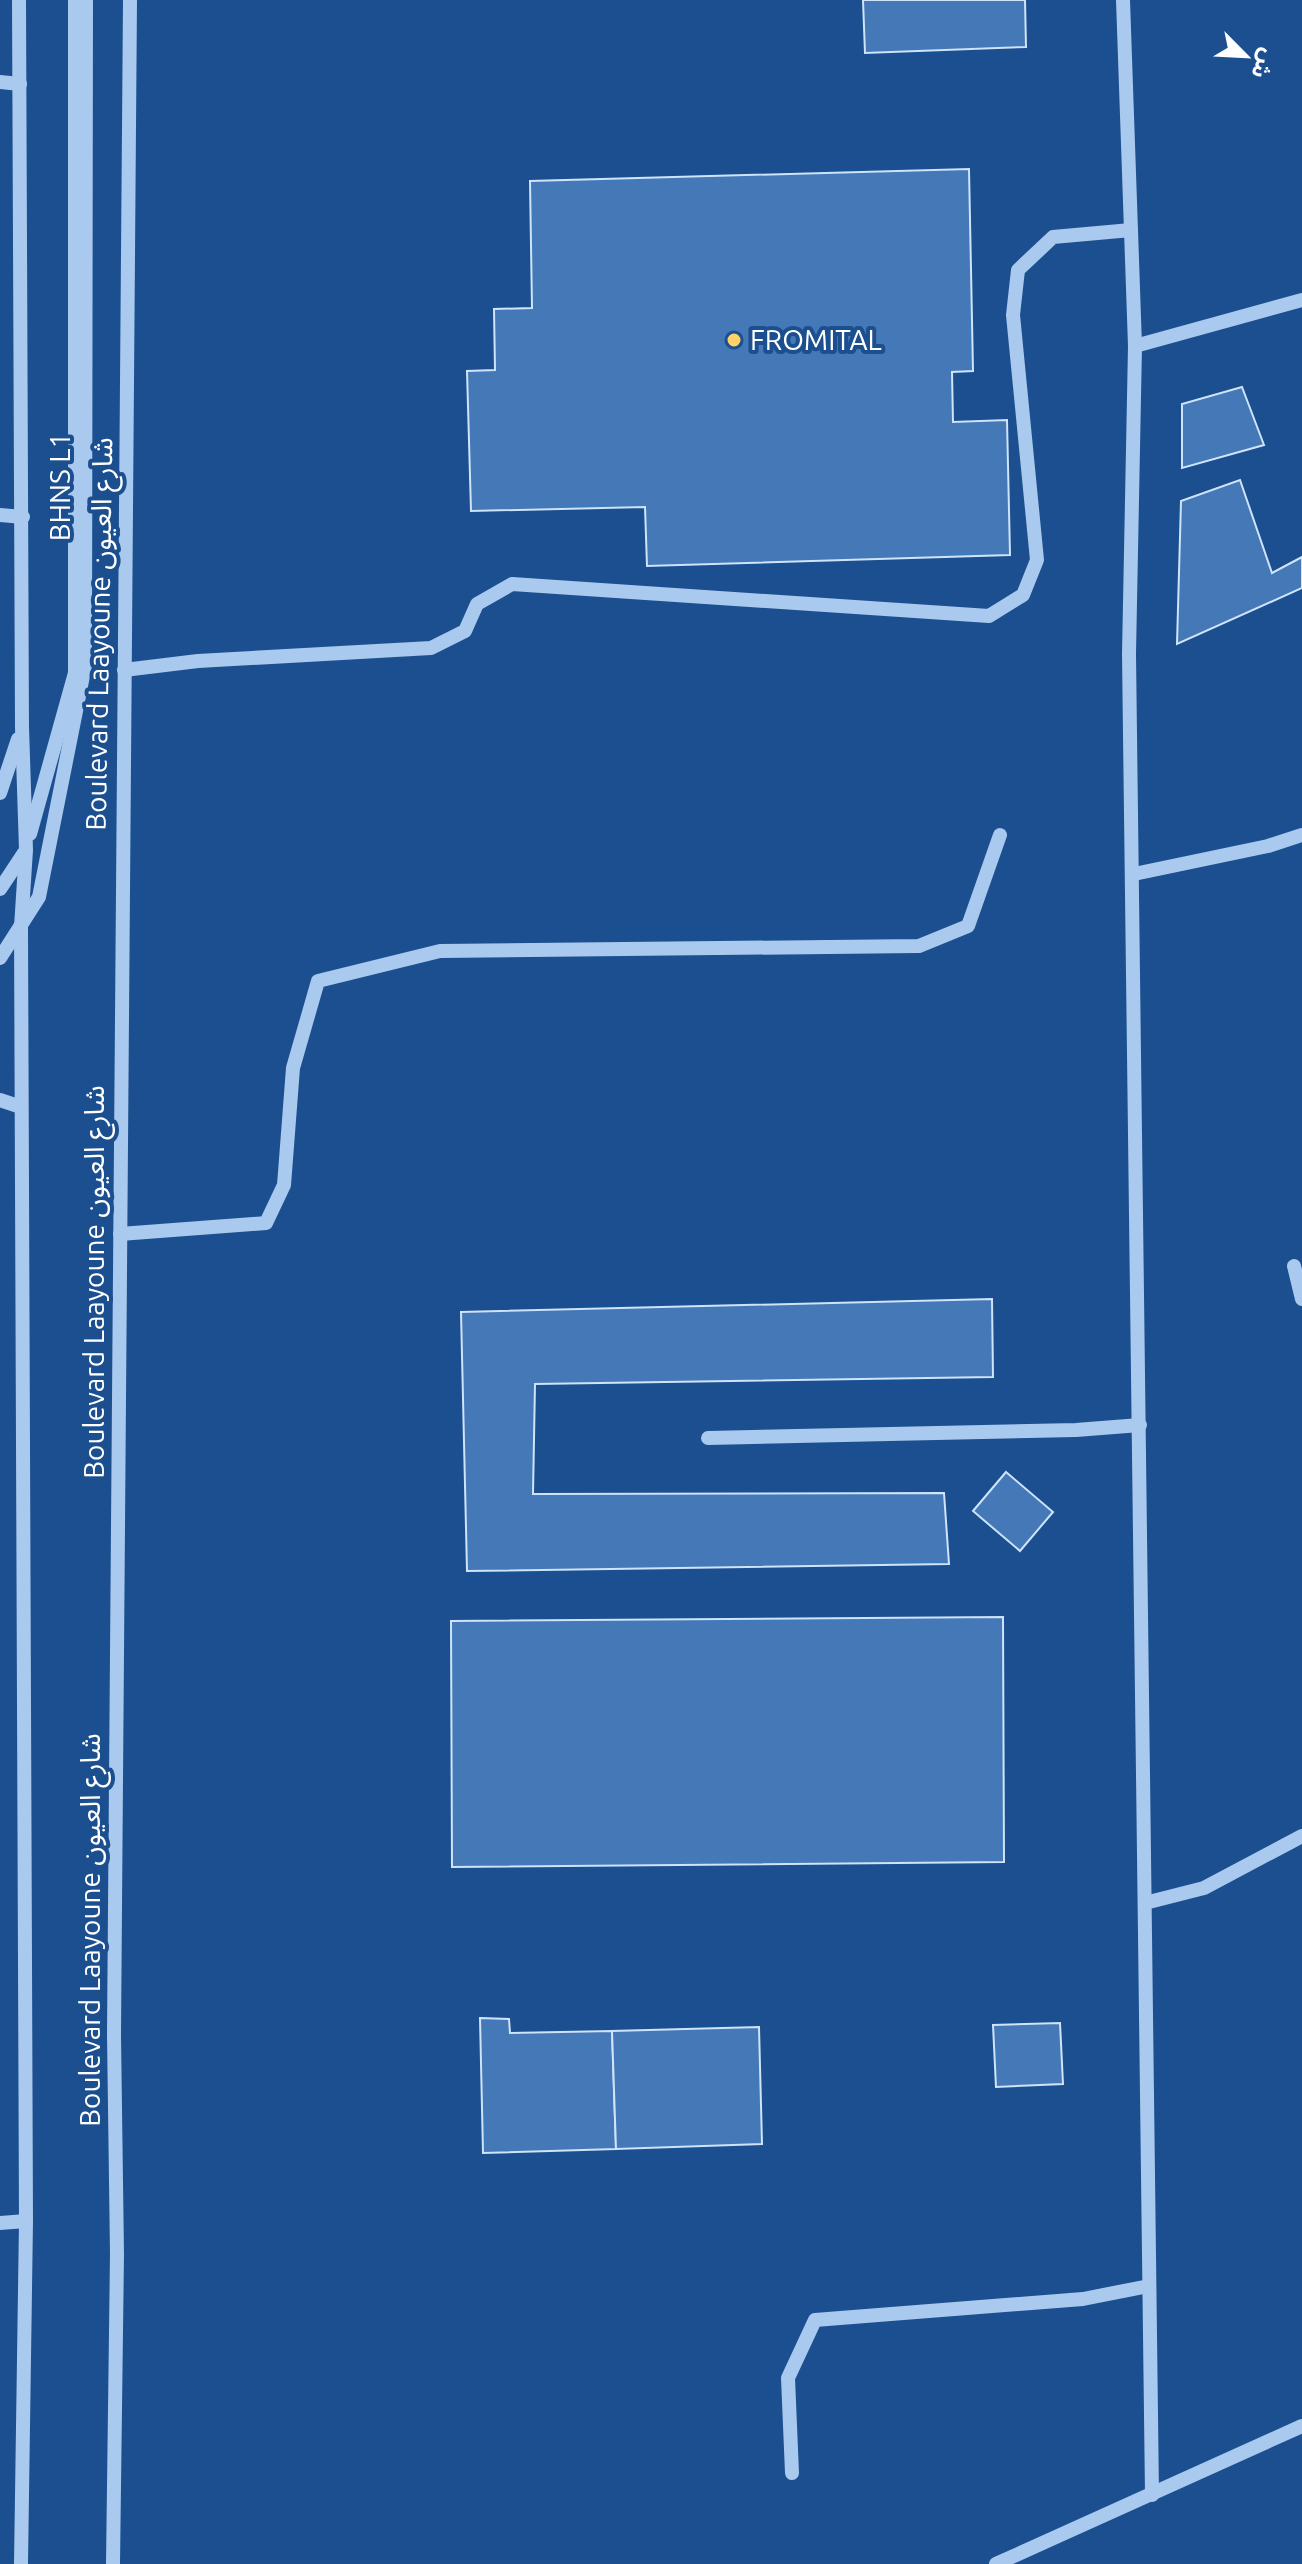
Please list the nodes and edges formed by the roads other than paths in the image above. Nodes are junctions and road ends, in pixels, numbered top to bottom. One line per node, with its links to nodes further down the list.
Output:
1 (19, 0): 7 (street)
2 (75, 0): 18 (street, BHNS L1)
3 (86, 0): 21 (street, BHNS L1)
4 (130, 0): 13 (street, Boulevard Laayoune شارع العيون)
5 (1123, 0): 8 (street)
6 (0, 82): 7 (street)
7 (20, 84): 12 (street)
8 (1131, 230): 10 (street); 13 (street)
9 (1302, 300): 10 (street)
10 (1135, 346): 19 (street)
11 (0, 515): 12 (street)
12 (23, 517): 14 (street)
13 (124, 670): 25 (street, Boulevard Laayoune شارع العيون)
14 (22, 727): 15 (street); 18 (street)
15 (0, 793)
16 (1000, 835): 25 (street)
17 (1302, 835): 19 (street)
18 (26, 850): 20 (street, BHNS L1); 21 (street)
19 (1134, 874): 28 (street)
20 (0, 889)
21 (21, 927): 22 (street, BHNS L1); 24 (street)
22 (0, 958)
23 (0, 1100): 24 (street)
24 (21, 1107): 32 (street)
25 (120, 1234): 39 (street, Boulevard Laayoune شارع العيون)
26 (1294, 1266): 27 (street)
27 (1302, 1299)
28 (1140, 1425): 29 (street); 31 (street)
29 (708, 1438)
30 (1302, 1836): 31 (street)
31 (1145, 1903): 34 (street)
32 (26, 2221): 33 (street); 38 (street)
33 (0, 2223)
34 (1149, 2286): 36 (street); 37 (street)
35 (1302, 2426): 37 (street)
36 (792, 2473)
37 (1152, 2495): 40 (street)
38 (21, 2564)
39 (113, 2564)
40 (996, 2564)

